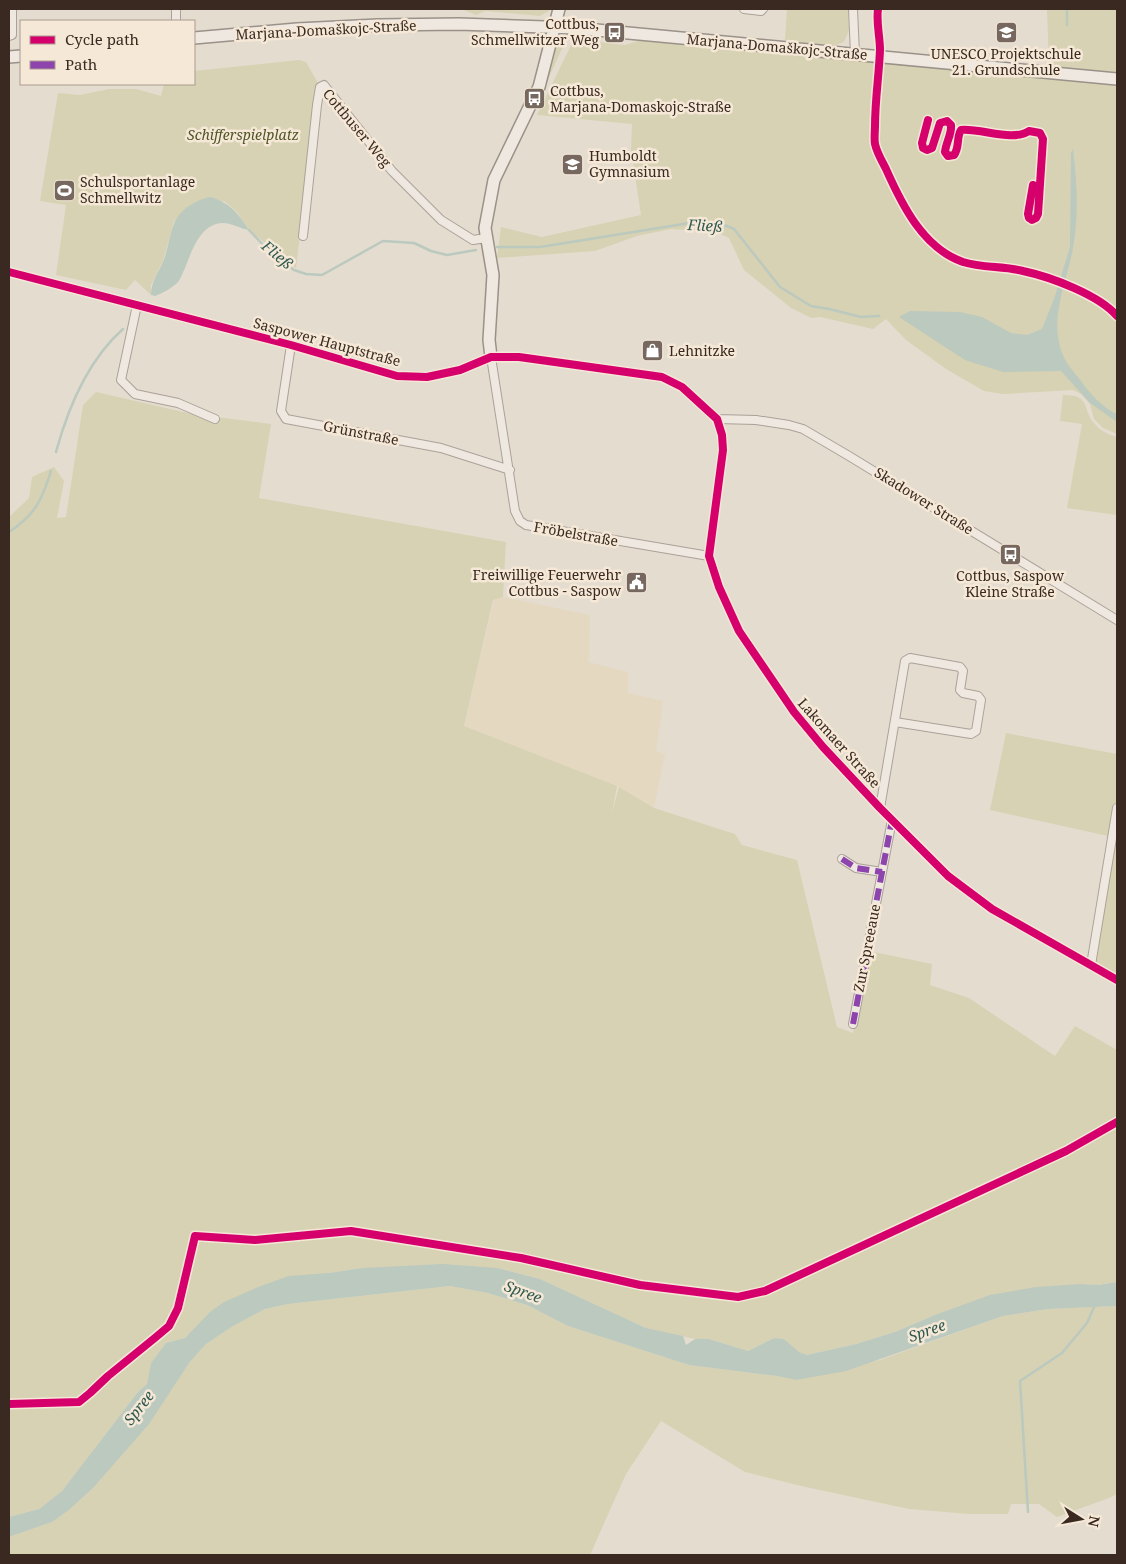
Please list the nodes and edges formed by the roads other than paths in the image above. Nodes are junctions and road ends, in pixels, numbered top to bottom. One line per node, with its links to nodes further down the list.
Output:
1 (12, 9): 7 (street)
2 (559, 9): 6 (street)
3 (744, 9): 4 (street)
4 (763, 9)
5 (853, 9): 9 (street)
6 (554, 27): 8 (street, Marjana-Domaškojc-Straße); 9 (street, Marjana-Domaškojc-Straße); 12 (street)
7 (9, 36)
8 (195, 38)
9 (855, 54): 10 (street, Marjana-Domaškojc-Straße)
10 (1117, 79)
11 (303, 236): 12 (street, Cottbuser Weg)
12 (486, 238): 16 (street)
13 (9, 272): 14 (street, Saspower Hauptstraße)
14 (137, 305): 15 (street, Saspower Hauptstraße); 17 (street)
15 (291, 345): 16 (street, Saspower Hauptstraße); 19 (street, Grünstraße)
16 (491, 357): 18 (street, Saspower Hauptstraße); 19 (street, Fröbelstraße)
17 (215, 419)
18 (717, 419): 20 (street, Lakomaer Straße); 21 (street, Skadower Straße)
19 (510, 470): 20 (street, Fröbelstraße)
20 (709, 556): 23 (street, Lakomaer Straße)
21 (1117, 620)
22 (895, 722): 22 (street); 23 (street)
23 (880, 808): 25 (street, Lakomaer Straße)
24 (1117, 808): 28 (street)
25 (892, 820): 27 (street, Zur Spreeaue); 28 (street, Lakomaer Straße)
26 (842, 859): 27 (street)
27 (882, 872): 30 (street, Zur Spreeaue)
28 (1091, 966): 29 (street, Lakomaer Straße)
29 (1117, 980)
30 (853, 1024)

